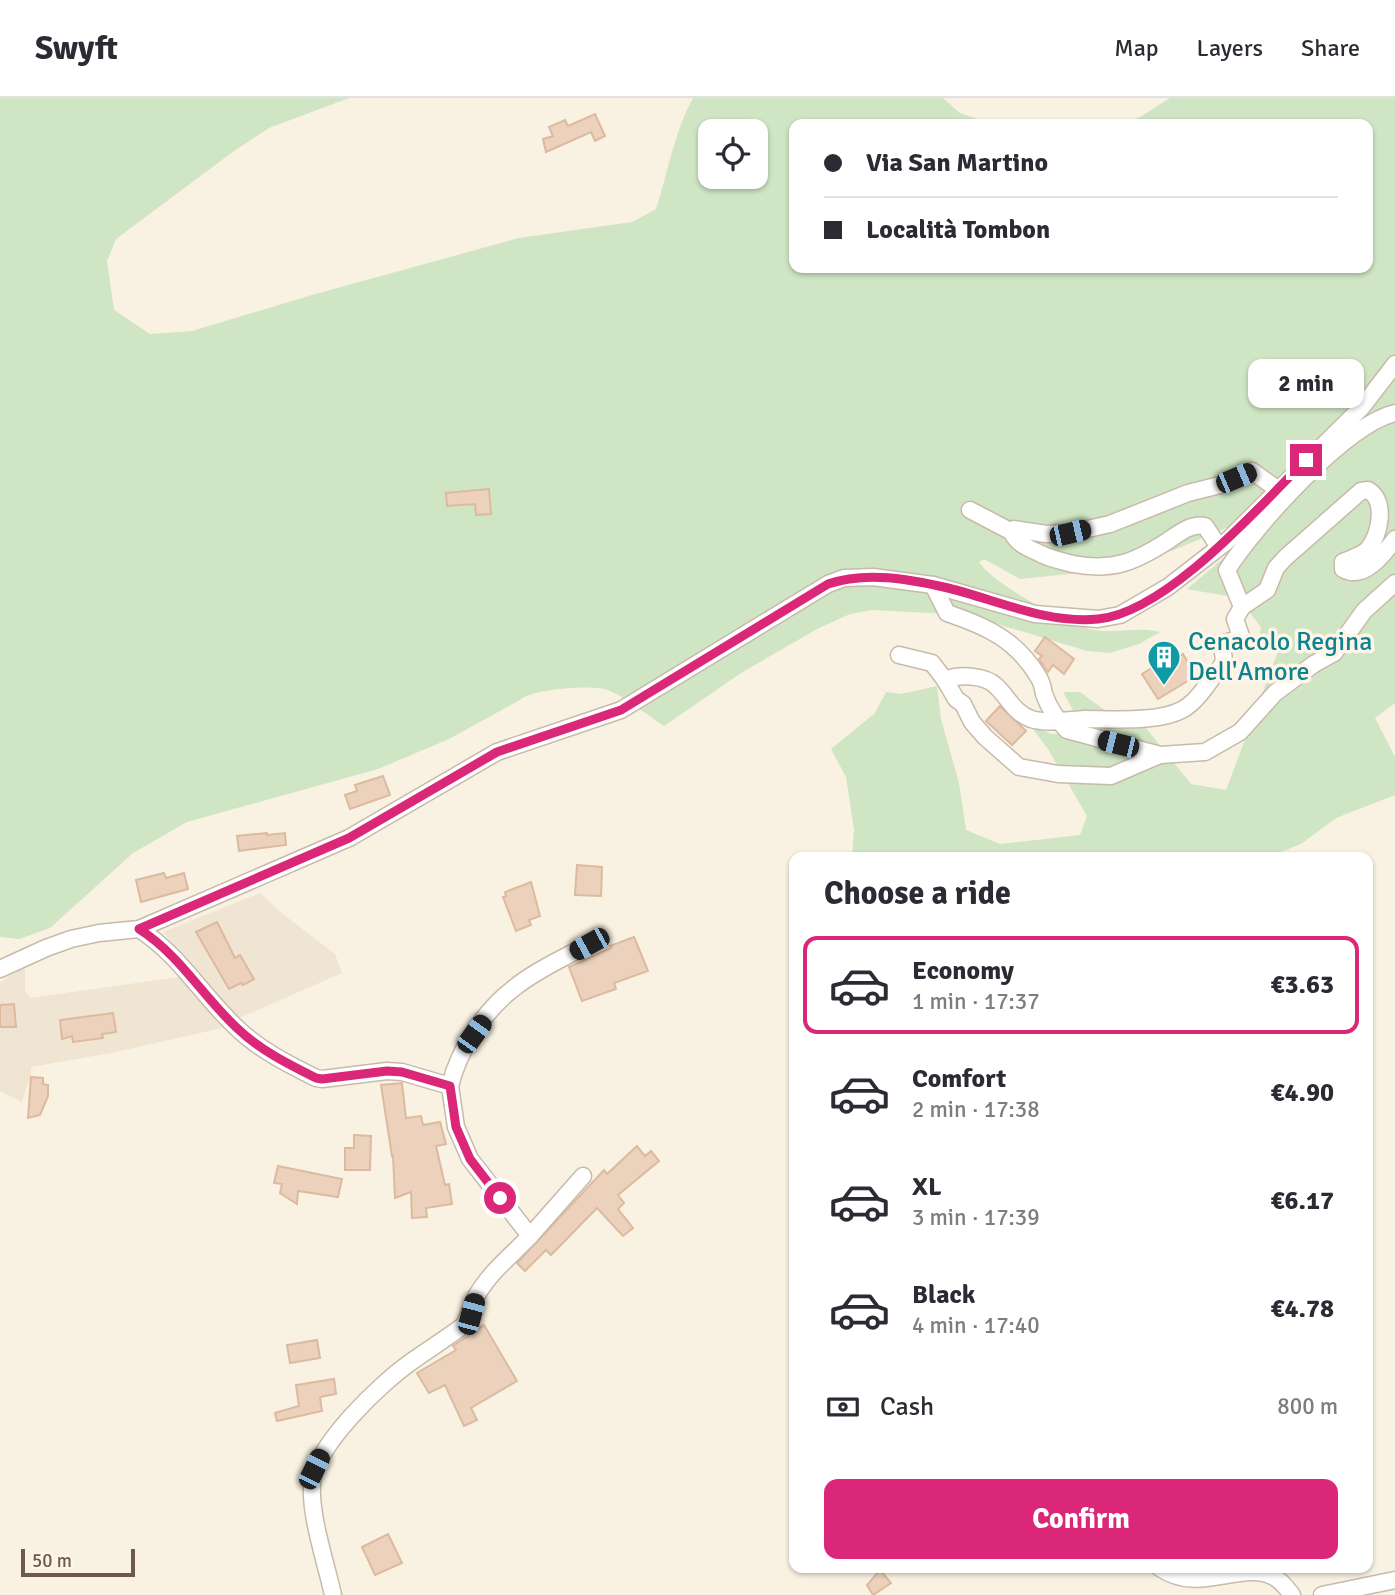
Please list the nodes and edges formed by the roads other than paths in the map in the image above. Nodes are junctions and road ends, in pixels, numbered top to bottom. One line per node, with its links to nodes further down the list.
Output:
1 (1395, 364): 3 (street)
2 (1395, 413): 10 (street)
3 (1277, 489): 5 (street); 7 (street)
4 (970, 510): 5 (street)
5 (1012, 532): 7 (street)
6 (1395, 539): 10 (street)
7 (1219, 547): 9 (street)
8 (1395, 583): 14 (street)
9 (933, 585): 13 (street); 15 (street)
10 (1242, 607): 13 (street)
11 (899, 655): 12 (street)
12 (945, 680): 13 (street); 14 (street)
13 (1057, 721): 14 (street)
14 (1160, 755)
15 (139, 929): 17 (street); 18 (street)
16 (589, 944): 18 (street)
17 (0, 969)
18 (450, 1086): 20 (street)
19 (583, 1176): 20 (street)
20 (530, 1236): 25 (street)
21 (1167, 1573): 23 (street)
22 (1258, 1573): 26 (street)
23 (1258, 1573)
24 (1395, 1580): 27 (street)
25 (334, 1595)
26 (1292, 1595)
27 (1322, 1595)

